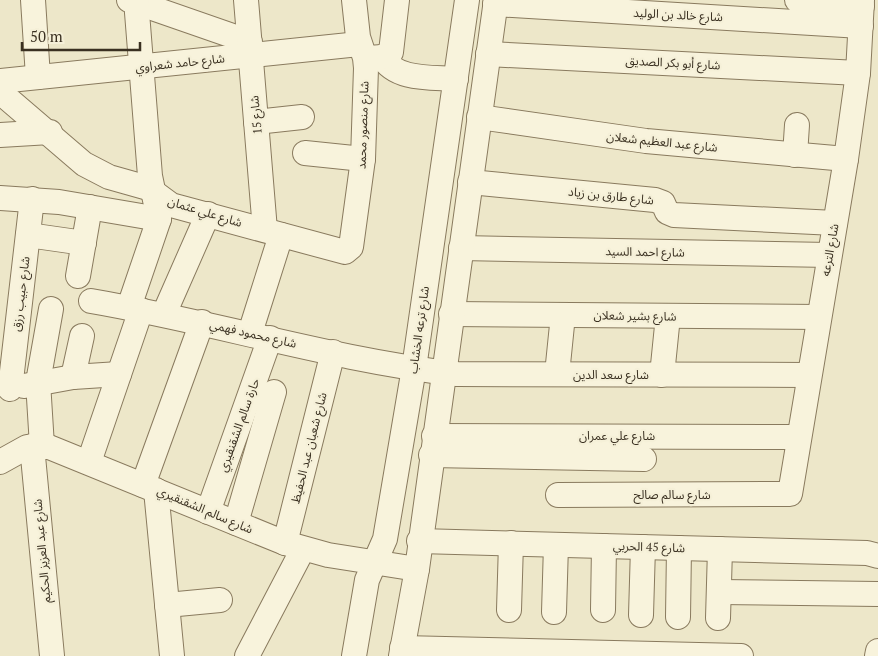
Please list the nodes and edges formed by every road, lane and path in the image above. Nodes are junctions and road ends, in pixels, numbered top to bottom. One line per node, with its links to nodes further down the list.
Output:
1 (33, 0): 15 (street)
2 (246, 0): 10 (street, شارع 15)
3 (354, 0): 11 (street, شارع منصور محمد)
4 (397, 0): 11 (street)
5 (467, 0): 16 (street, شارع ترعه الخشاب)
6 (797, 0): 9 (street)
7 (134, 1): 10 (street); 13 (street)
8 (495, 2): 9 (street, شارع خالد بن الوليد); 12 (street)
9 (862, 10): 14 (street, شارع الترعه)
10 (250, 49): 11 (street, شارع حامد شعراوي); 13 (street, شارع حامد شعراوي); 21 (street, شارع 15)
11 (369, 53): 16 (street); 27 (street, شارع منصور محمد)
12 (488, 54): 14 (street, شارع أبو بكر الصديق); 20 (street)
13 (141, 67): 15 (street, شارع حامد شعراوي); 30 (street)
14 (858, 73): 28 (street, شارع الترعه)
15 (38, 77): 17 (street, شارع حامد شعراوي)
16 (456, 79): 57 (street, شارع ترعه الخشاب)
17 (0, 81)
18 (0, 92): 23 (street, شارع علي عثمان)
19 (302, 116): 21 (street)
20 (480, 117): 26 (street, شارع عبد العظيم شعلان); 29 (street)
21 (256, 122): 37 (street, شارع 15)
22 (797, 125): 26 (street)
23 (50, 132): 24 (street); 30 (street, شارع علي عثمان)
24 (0, 135)
25 (305, 153): 27 (street)
26 (795, 155): 28 (street, شارع عبد العظيم شعلان)
27 (363, 159): 41 (street, شارع منصور محمد)
28 (846, 159): 36 (street, شارع الترعه)
29 (470, 182): 36 (street, شارع طارق بن زياد); 40 (street)
30 (153, 191): 34 (street, شارع علي عثمان); 35 (street)
31 (0, 198): 32 (street)
32 (32, 199): 33 (street); 38 (street, شارع حبيب رزق)
33 (90, 207): 35 (street); 39 (street)
34 (208, 214): 37 (street, شارع علي عثمان); 47 (street)
35 (159, 219): 45 (street)
36 (835, 223): 42 (street, شارع الترعه)
37 (273, 232): 41 (street, شارع علي عثمان); 54 (street, حارة سالم الشقنقيري)
38 (28, 235): 39 (street); 56 (street, شارع حبيب رزق)
39 (84, 243): 43 (street)
40 (461, 248): 42 (street, شارع احمد السيد); 48 (street)
41 (348, 250)
42 (829, 255): 51 (street, شارع الترعه)
43 (78, 276)
44 (91, 301): 45 (street, شارع محمود فهمي)
45 (135, 308): 47 (street, شارع محمود فهمي); 59 (street)
46 (51, 309): 64 (street, شارع عبد العزيز الحكيم)
47 (164, 314): 52 (street, شارع محمود فهمي)
48 (451, 314): 49 (street, شارع بشير شعلان); 58 (street)
49 (563, 315): 50 (street, شارع بشير شعلان); 60 (street)
50 (668, 316): 51 (street, شارع بشير شعلان); 61 (street)
51 (819, 317): 62 (street, شارع الترعه)
52 (202, 322): 54 (street, شارع محمود فهمي); 74 (street)
53 (82, 336): 63 (street)
54 (260, 336): 55 (street, شارع محمود فهمي); 78 (street, حارة سالم الشقنقيري)
55 (333, 352): 57 (street, شارع محمود فهمي); 83 (street, شارع شعبان عبد الحفيظ)
56 (7, 354): 65 (street, شارع حبيب رزق)
57 (414, 368): 58 (street, شارع سعد الدين); 89 (street, شارع ترعه الخشاب)
58 (443, 372): 60 (street, شارع سعد الدين); 69 (street)
59 (118, 374): 63 (street); 73 (street)
60 (557, 374): 61 (street, شارع سعد الدين)
61 (662, 375): 62 (street, شارع سعد الدين)
62 (809, 375): 68 (street, شارع الترعه)
63 (73, 377): 64 (street)
64 (38, 382): 65 (street); 70 (street, شارع عبد العزيز الحكيم)
65 (5, 390)
66 (274, 392): 79 (street)
67 (645, 436): 68 (street, شارع علي عمران); 69 (street, شارع علي عمران); 71 (street)
68 (799, 437): 76 (street, شارع الترعه)
69 (432, 445): 71 (street); 80 (street)
70 (37, 446): 72 (street); 73 (street, شارع سالم الشقنقيري); 103 (street, شارع عبد العزيز الحكيم)
71 (644, 460): 77 (street)
72 (0, 462)
73 (89, 462): 74 (street, شارع سالم الشقنقيري)
74 (150, 487): 78 (street, شارع سالم الشقنقيري); 94 (street)
75 (558, 495): 77 (street, شارع سالم صالح)
76 (786, 495): 77 (street, شارع سالم صالح)
77 (643, 496)
78 (208, 512): 79 (street, شارع سالم الشقنقيري)
79 (236, 523): 83 (street, شارع سالم الشقنقيري)
80 (419, 541): 81 (street, شارع 45 الحربي); 90 (street)
81 (511, 543): 82 (street, شارع 45 الحربي); 95 (street)
82 (556, 545): 84 (street, شارع 45 الحربي); 97 (street)
83 (294, 546): 89 (street, شارع سالم الشقنقيري); 105 (street, شارع شعبان عبد الحفيظ)
84 (604, 546): 85 (street, شارع 45 الحربي); 96 (street)
85 (643, 547): 86 (street, شارع 45 الحربي); 98 (street)
86 (680, 548): 87 (street, شارع 45 الحربي); 99 (street)
87 (720, 549): 88 (street, شارع 45 الحربي); 91 (street)
88 (878, 556)
89 (373, 563): 90 (street, شارع سالم الشقنقيري); 106 (street, شارع ترعه الخشاب)
90 (416, 569): 102 (street)
91 (719, 592): 92 (street); 100 (street)
92 (878, 594)
93 (220, 600): 94 (street)
94 (167, 605): 104 (street)
95 (510, 610)
96 (602, 610)
97 (554, 612)
98 (641, 615)
99 (678, 616)
100 (718, 618)
101 (878, 650): 108 (street)
102 (402, 652): 107 (street)
103 (52, 656)
104 (172, 656)
105 (247, 656)
106 (354, 656)
107 (741, 656)
108 (877, 656)

